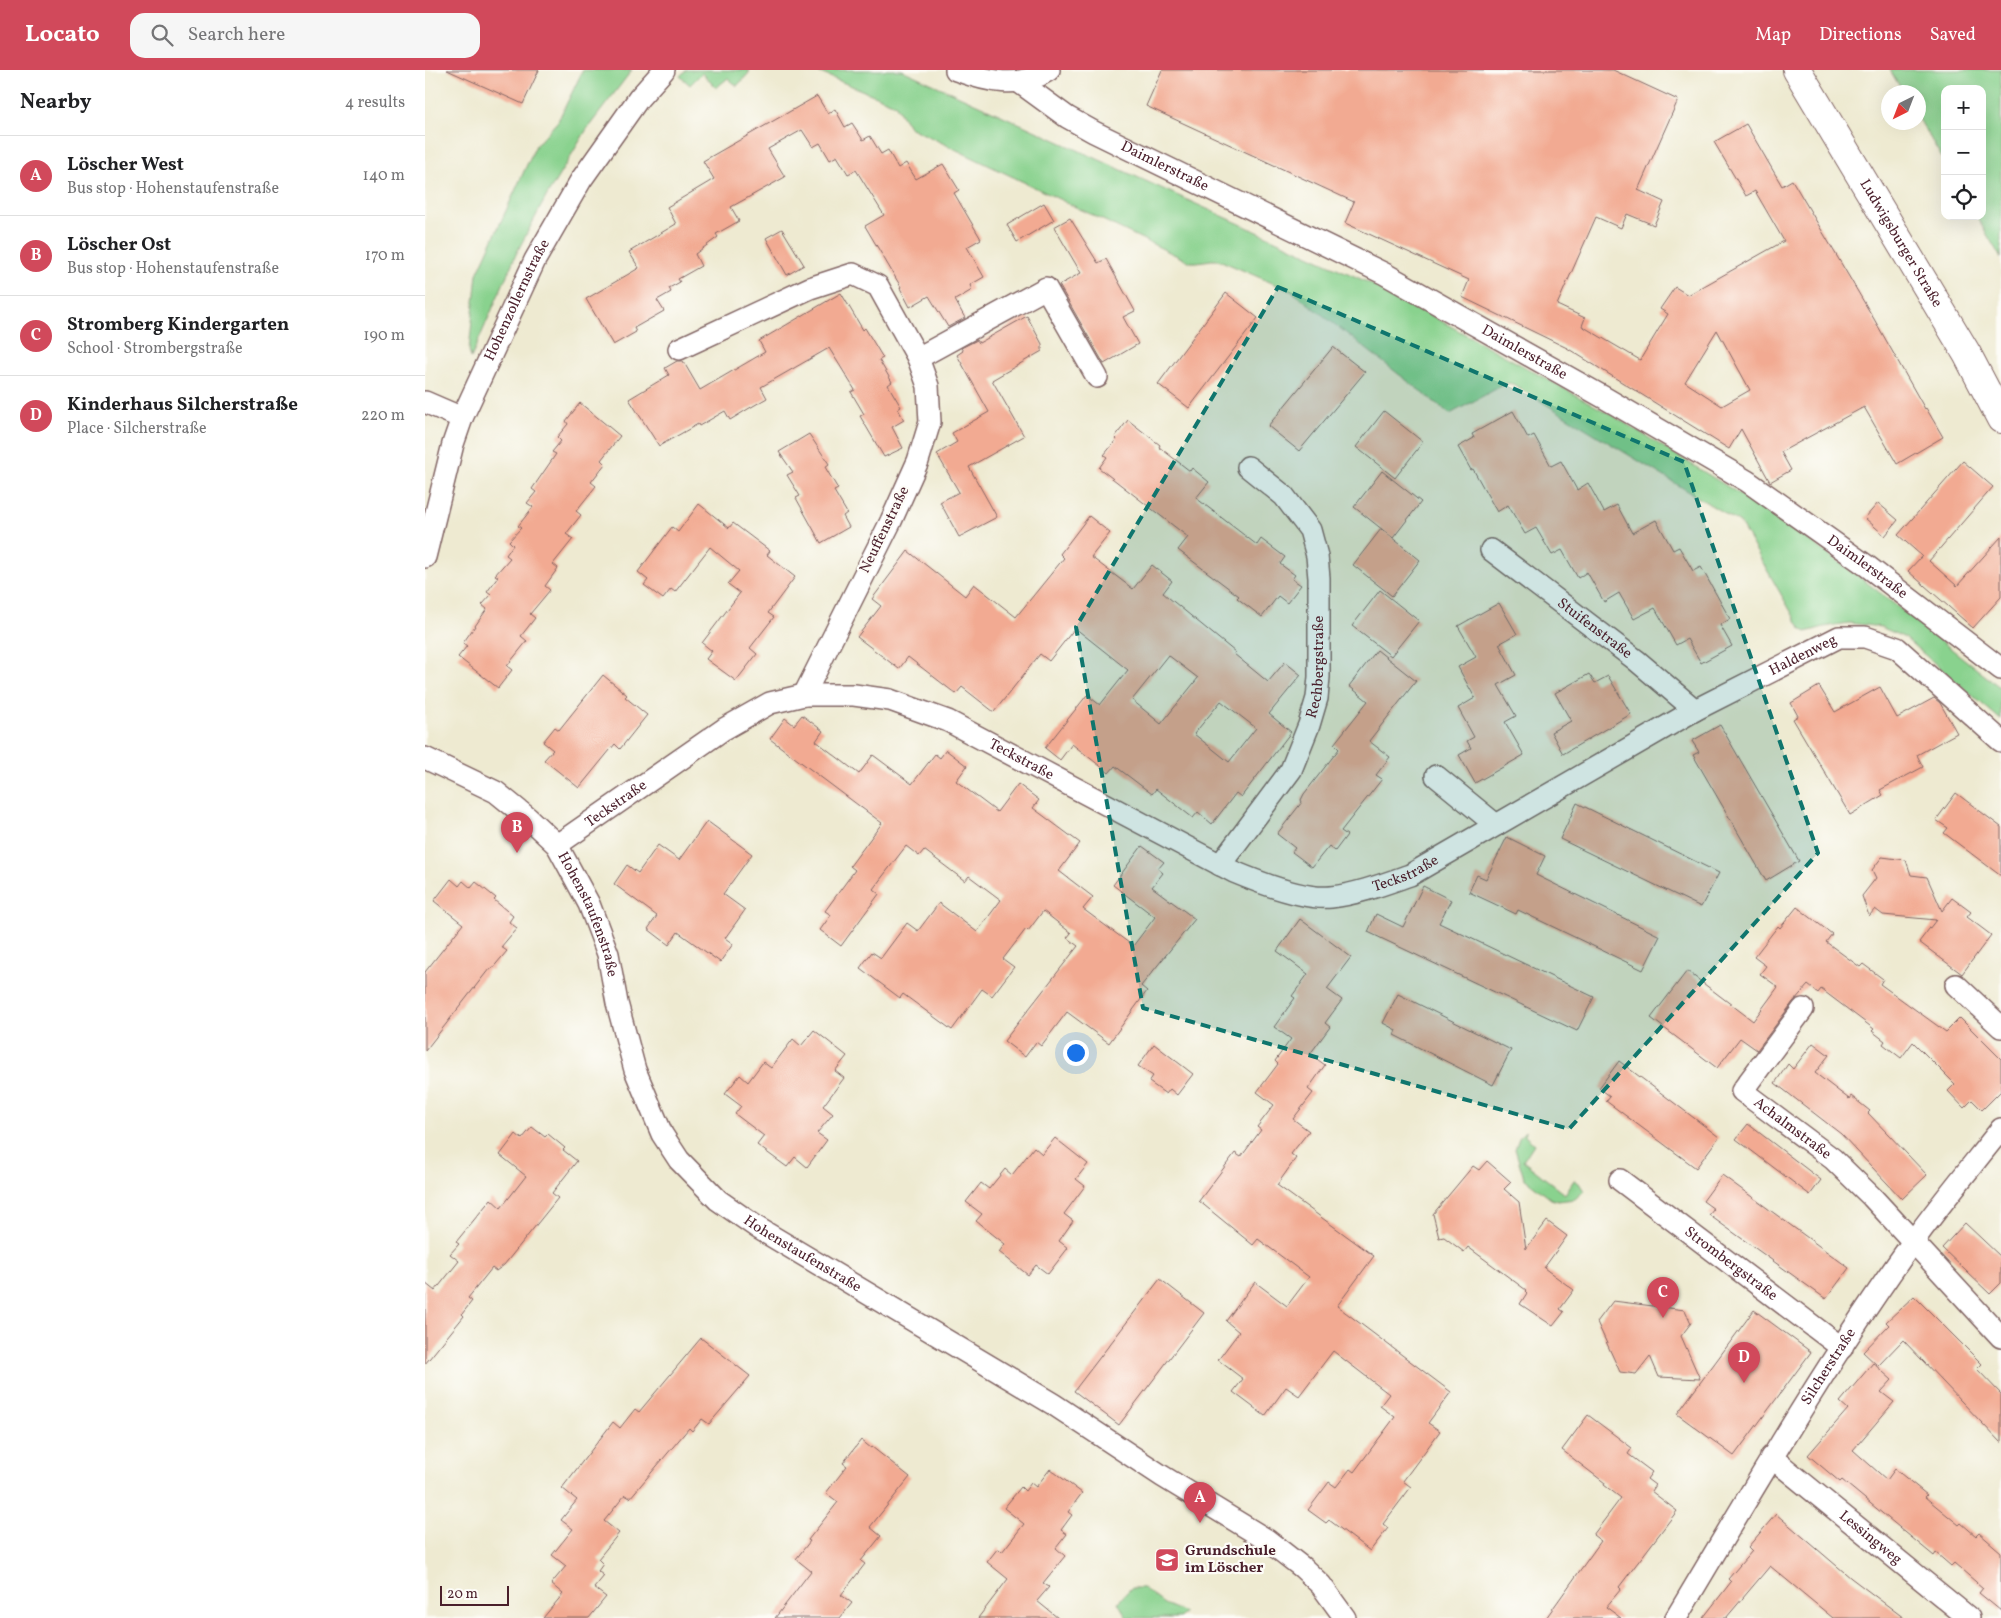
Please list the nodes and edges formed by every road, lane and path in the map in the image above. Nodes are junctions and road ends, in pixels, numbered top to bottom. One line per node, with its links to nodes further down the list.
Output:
1 (664, 70): 10 (street, Hohenzollernstraße)
2 (956, 70): 5 (street)
3 (1049, 70): 5 (street)
4 (1797, 70): 11 (street, Ludwigsburger Straße)
5 (1019, 82): 15 (street, Daimlerstraße)
6 (679, 349): 7 (street, Neuffenstraße)
7 (918, 358): 8 (street); 16 (street, Neuffenstraße)
8 (1097, 377)
9 (425, 402): 10 (street)
10 (462, 418): 14 (street, Hohenzollernstraße)
11 (2001, 418)
12 (1248, 466): 23 (street, Rechbergstraße)
13 (1491, 550): 17 (street, Stuifenstraße)
14 (425, 557)
15 (2001, 669)
16 (804, 695): 22 (street, Teckstraße); 23 (street, Teckstraße)
17 (1695, 710): 18 (street, Haldenweg); 21 (street, Teckstraße)
18 (2001, 741)
19 (425, 758): 22 (street, Hohenstaufenstraße)
20 (1436, 776): 21 (street)
21 (1496, 825): 23 (street, Teckstraße)
22 (557, 845): 33 (street, Hohenstaufenstraße)
23 (1220, 865)
24 (1956, 985): 26 (street)
25 (1803, 1009): 29 (street, Achalmstraße)
26 (2001, 1027)
27 (2001, 1129): 29 (street, Silcherstraße)
28 (1619, 1180): 31 (street, Strombergstraße)
29 (1913, 1242): 30 (street); 31 (street, Silcherstraße)
30 (2001, 1337)
31 (1842, 1348): 32 (street, Silcherstraße)
32 (1771, 1457): 34 (street, Silcherstraße); 35 (street, Lessingweg)
33 (1345, 1618)
34 (1676, 1618)
35 (1969, 1618)

